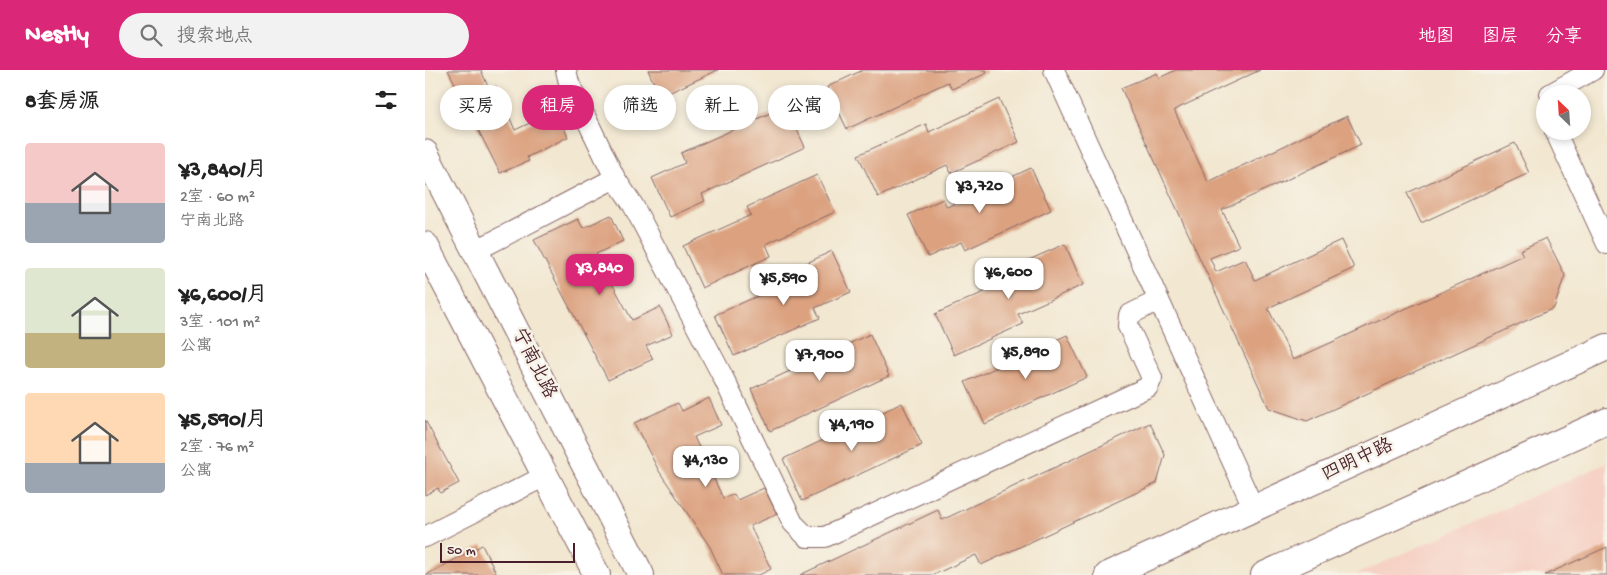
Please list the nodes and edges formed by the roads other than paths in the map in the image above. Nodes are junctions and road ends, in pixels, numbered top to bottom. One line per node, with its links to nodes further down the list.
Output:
1 (566, 70): 7 (street)
2 (1054, 70): 11 (street)
3 (1593, 70): 4 (street)
4 (1566, 85)
5 (1559, 140): 8 (street)
6 (425, 153): 10 (main road, 宁南北路)
7 (615, 178): 10 (street); 11 (street)
8 (1607, 244)
9 (425, 245): 14 (main road)
10 (475, 251): 18 (main road, 宁南北路)
11 (1159, 300): 15 (street)
12 (1607, 347): 15 (main road, 四明中路)
13 (1607, 421): 20 (main road)
14 (545, 476): 16 (street); 17 (main road)
15 (1254, 509): 19 (main road, 四明中路)
16 (425, 538)
17 (597, 575)
18 (641, 575)
19 (1108, 575)
20 (1264, 575)

